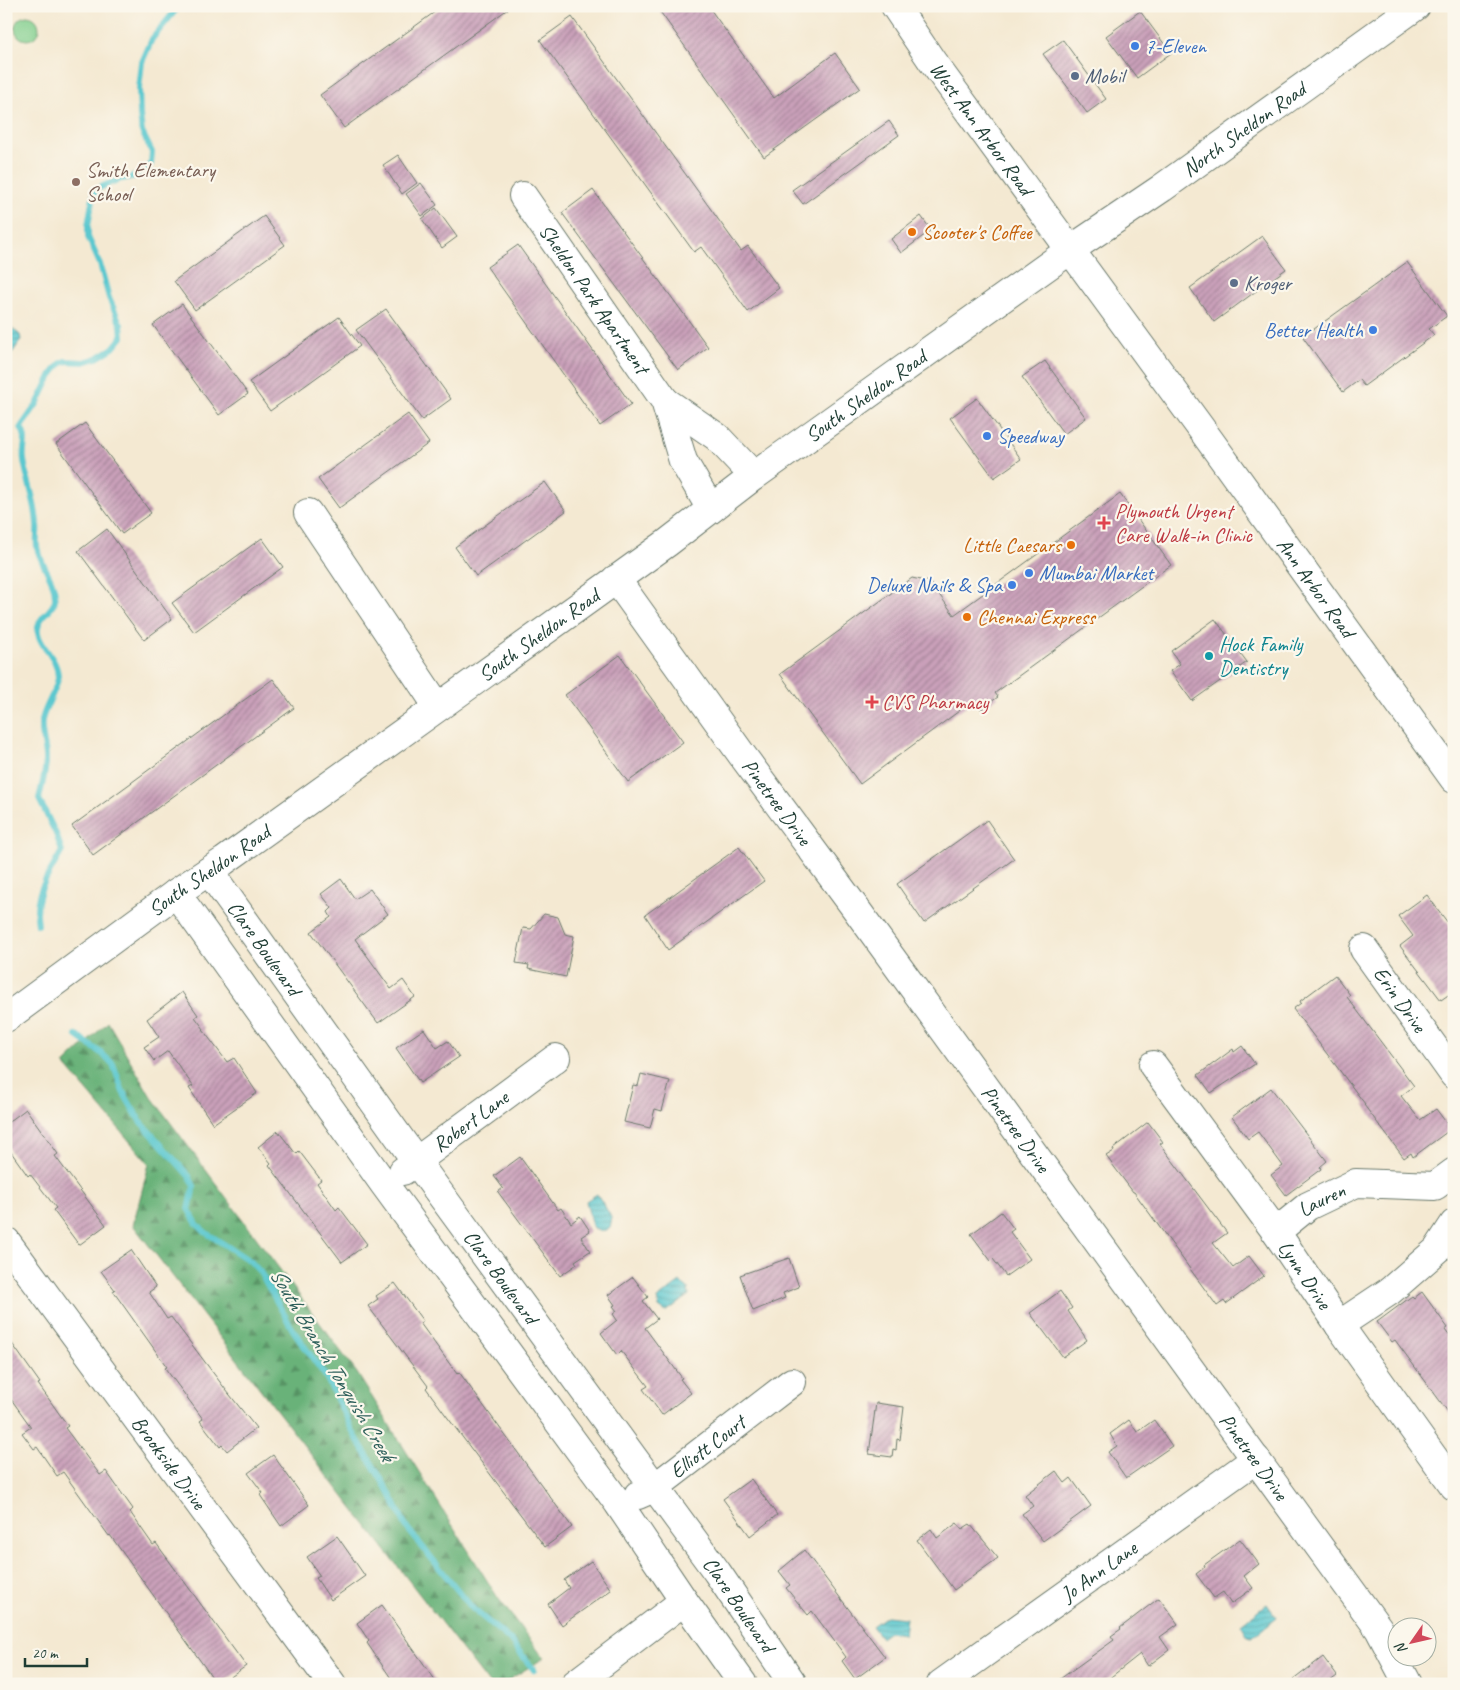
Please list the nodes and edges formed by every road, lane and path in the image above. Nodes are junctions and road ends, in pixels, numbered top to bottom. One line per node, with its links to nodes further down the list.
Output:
1 (895, 6): 4 (street, West Ann Arbor Road)
2 (1416, 6): 4 (street, North Sheldon Road)
3 (523, 196): 5 (street, Sheldon Park Apartment)
4 (1070, 250): 6 (street, South Sheldon Road); 11 (street, Ann Arbor Road)
5 (666, 401): 6 (street, Sheldon Park Apartment); 7 (street, Sheldon Park Apartment)
6 (754, 476): 7 (street, South Sheldon Road)
7 (711, 509): 9 (street, South Sheldon Road)
8 (308, 513): 10 (street)
9 (616, 579): 10 (street, South Sheldon Road); 28 (street, Pinetree Drive)
10 (438, 707): 12 (street, South Sheldon Road)
11 (1454, 779)
12 (209, 871): 13 (street, South Sheldon Road); 19 (street, Clare Boulevard)
13 (176, 893): 15 (street, South Sheldon Road); 21 (street, Clare Boulevard)
14 (1364, 949): 18 (street, Erin Drive)
15 (6, 1018)
16 (556, 1058): 19 (street, Robert Lane)
17 (1153, 1065): 24 (street, Lynn Drive)
18 (1454, 1075)
19 (416, 1161): 21 (street, Robert Lane); 30 (street, Clare Boulevard)
20 (1444, 1179): 22 (street, Lauren); 24 (street, Lauren)
21 (384, 1184): 31 (street, Clare Boulevard)
22 (1454, 1213)
23 (1454, 1224): 26 (street)
24 (1276, 1232): 26 (street, Lynn Drive)
25 (6, 1241): 33 (street, Brookside Drive)
26 (1339, 1325): 29 (street, Lynn Drive)
27 (792, 1382): 30 (street, Elliott Court)
28 (1256, 1459): 37 (street, Jo Ann Lane); 38 (street, Pinetree Drive)
29 (1454, 1486)
30 (654, 1488): 31 (street, Elliott Court); 36 (street, Clare Boulevard)
31 (618, 1503): 32 (street, Clare Boulevard)
32 (684, 1601): 34 (street); 35 (street, Clare Boulevard)
33 (332, 1684)
34 (575, 1684)
35 (743, 1684)
36 (793, 1684)
37 (941, 1684)
38 (1408, 1684)

